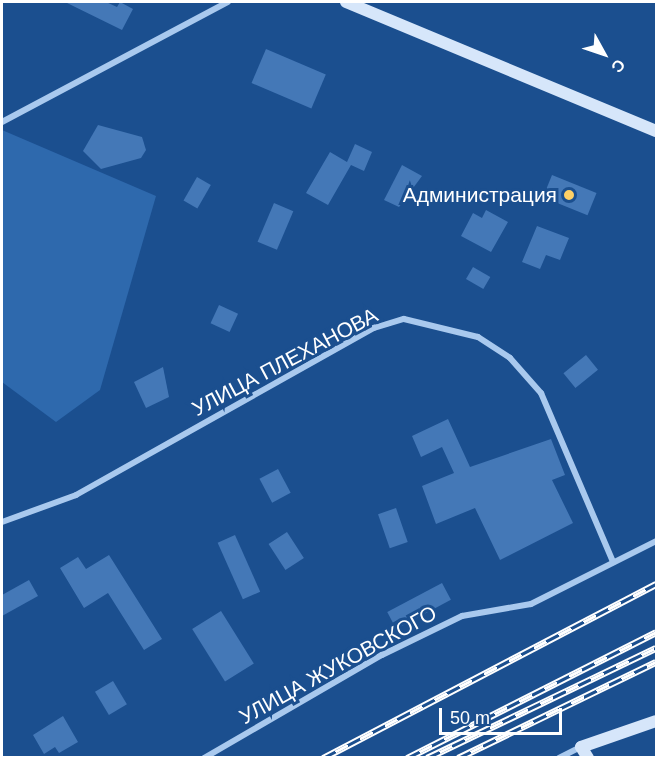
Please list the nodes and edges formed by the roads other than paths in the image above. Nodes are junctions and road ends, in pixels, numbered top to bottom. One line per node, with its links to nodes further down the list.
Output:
1 (228, 2): 3 (street)
2 (346, 2): 4 (main road)
3 (2, 122)
4 (657, 131)
5 (2, 522): 7 (street, УЛИЦА ПЛЕХАНОВА)
6 (657, 541): 7 (street, УЛИЦА ЖУКОВСКОГО)
7 (613, 562): 10 (street, УЛИЦА ЖУКОВСКОГО)
8 (657, 721): 9 (main road)
9 (584, 752): 11 (street)
10 (204, 758)
11 (559, 758)

